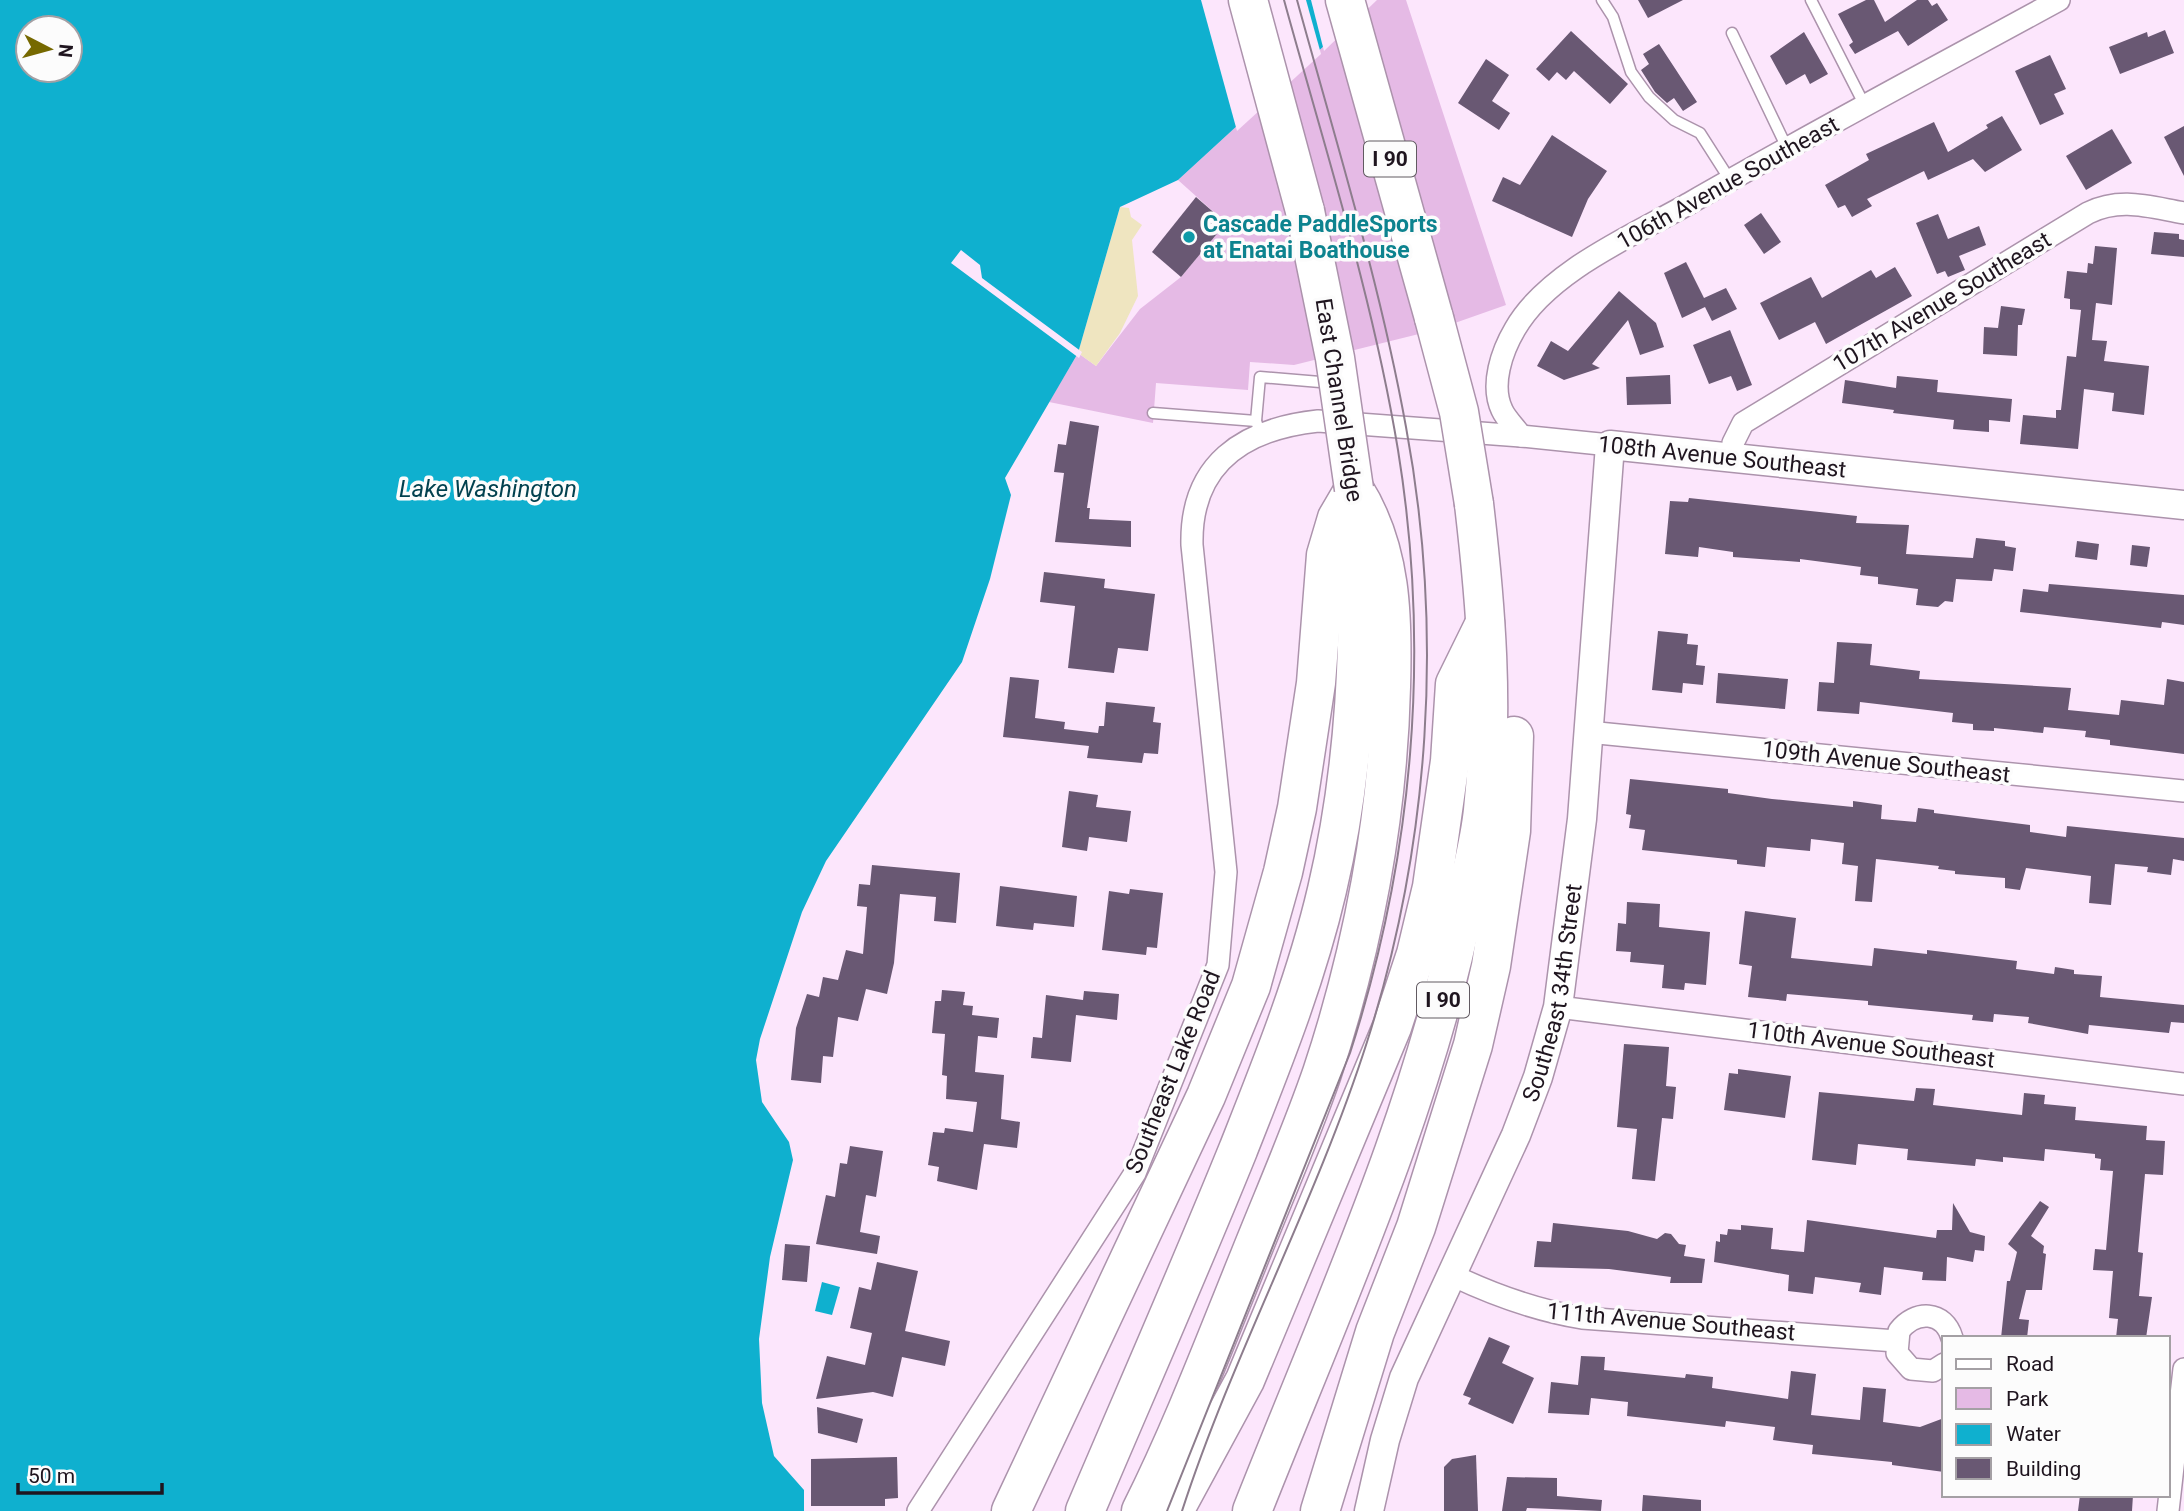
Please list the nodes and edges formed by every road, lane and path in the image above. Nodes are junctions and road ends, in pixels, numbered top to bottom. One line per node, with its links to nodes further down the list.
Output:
1 (1248, 0): 18 (highway, East Channel Bridge, bridge)
2 (1345, 0): 19 (highway, I 90, bridge)
3 (1602, 0): 9 (lane)
4 (1811, 0): 7 (lane)
5 (2059, 0): 7 (street, 106th Avenue Southeast)
6 (1732, 33): 8 (lane)
7 (1865, 106): 8 (street, 106th Avenue Southeast)
8 (1787, 148): 9 (street, 106th Avenue Southeast)
9 (1730, 180): 14 (street, 106th Avenue Southeast)
10 (2184, 213): 16 (street, 107th Avenue Southeast)
11 (1320, 382): 13 (lane)
12 (1153, 412): 13 (lane)
13 (1258, 427): 14 (street, 108th Avenue Southeast); 31 (street, Southeast Lake Road)
14 (1521, 436): 15 (street, 108th Avenue Southeast)
15 (1610, 445): 16 (street, 108th Avenue Southeast); 20 (street, Southeast 34th Street)
16 (1732, 457): 17 (street, 108th Avenue Southeast)
17 (2184, 505)
18 (1355, 510): 24 (highway); 32 (highway); 35 (highway)
19 (1486, 621): 36 (highway); 37 (highway, I 90); 38 (highway)
20 (1588, 732): 21 (street, 109th Avenue Southeast); 22 (street, Southeast 34th Street)
21 (2184, 791)
22 (1558, 1007): 23 (street, 110th Avenue Southeast); 25 (street, Southeast 34th Street)
23 (2184, 1084)
24 (1211, 1215): 33 (highway); 34 (highway)
25 (1454, 1276): 27 (street, 111th Avenue Southeast); 39 (street, Southeast 34th Street)
26 (1951, 1336): 27 (street)
27 (1896, 1341): 28 (street)
28 (1942, 1365)
29 (2184, 1368): 30 (street)
30 (2170, 1493)
31 (918, 1511)
32 (1010, 1511)
33 (1085, 1511)
34 (1113, 1511)
35 (1140, 1511)
36 (1174, 1511)
37 (1252, 1511)
38 (1320, 1511)
39 (1369, 1511)

